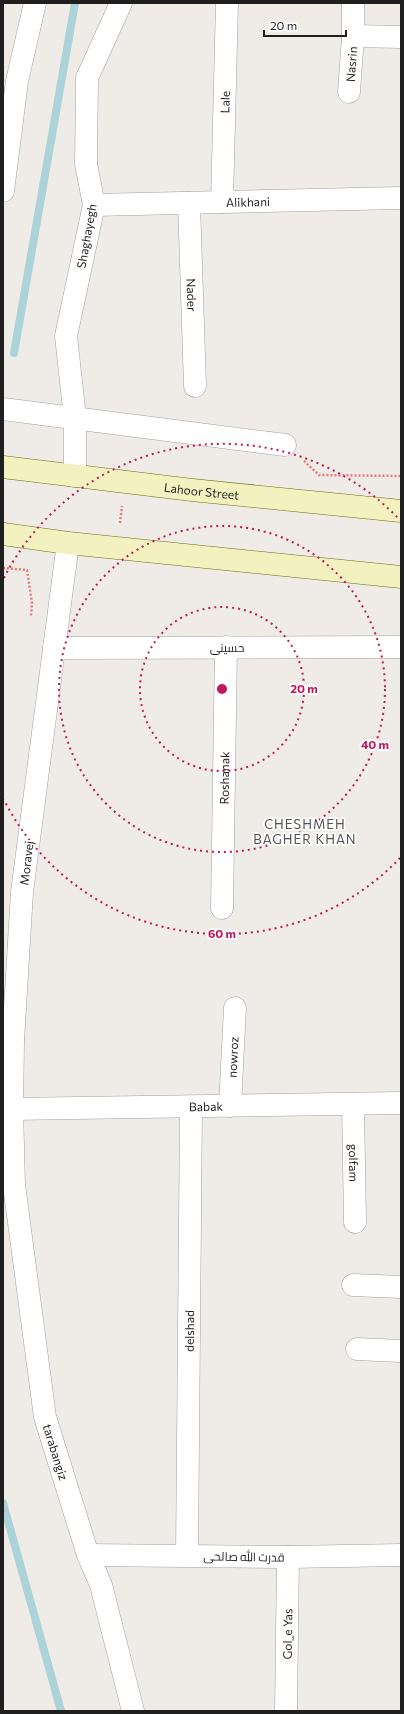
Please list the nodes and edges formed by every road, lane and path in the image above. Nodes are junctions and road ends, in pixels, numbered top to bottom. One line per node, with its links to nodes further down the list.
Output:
1 (35, 3): 7 (street)
2 (121, 3): 13 (street, Shaghayegh)
3 (227, 3): 11 (street, Lale)
4 (353, 3): 5 (street)
5 (353, 36): 6 (street, Nasrin); 8 (street, Nasrin)
6 (401, 37)
7 (10, 81): 9 (street)
8 (349, 92)
9 (3, 191)
10 (401, 198): 11 (street, Alikhani)
11 (222, 202): 12 (street, Alikhani)
12 (190, 203): 13 (street, Alikhani); 14 (street, Nader)
13 (94, 205): 16 (street, Shaghayegh)
14 (195, 386)
15 (3, 409): 16 (street)
16 (75, 418): 17 (street); 19 (street, Shaghayegh)
17 (285, 445): 20 (path)
18 (3, 467): 19 (main road, Lahoor Street)
19 (75, 476): 21 (main road, Lahoor Street)
20 (401, 476)
21 (126, 482): 22 (main road, Lahoor Street); 25 (path)
22 (401, 511)
23 (3, 534): 24 (main road)
24 (68, 543): 25 (main road); 28 (street, Moravej)
25 (117, 548): 27 (main road)
26 (3, 568): 28 (path)
27 (401, 577)
28 (57, 623): 31 (street, Moravej)
29 (226, 647): 30 (street, حسینی); 31 (street, حسینی); 32 (street, Roshanak)
30 (401, 647)
31 (54, 648): 38 (street, Moravej)
32 (222, 908)
33 (234, 1008): 36 (street, nowroz)
34 (401, 1103): 35 (street, Babak)
35 (353, 1104): 36 (street, Babak); 40 (street, golfam)
36 (230, 1106): 37 (street, Babak)
37 (190, 1107): 38 (street, Babak); 46 (street, delshad)
38 (12, 1110): 39 (street, Moravej)
39 (8, 1185): 45 (street, tarabangiz)
40 (355, 1222)
41 (353, 1285): 42 (street)
42 (401, 1287)
43 (357, 1349): 44 (street)
44 (401, 1351)
45 (88, 1555): 46 (street, قدرت الله صالحی); 49 (street, tarabangiz)
46 (187, 1555): 48 (street, قدرت الله صالحی)
47 (401, 1555): 48 (street, قدرت الله صالحی)
48 (288, 1558): 50 (street, Gol_e Yas)
49 (133, 1711)
50 (286, 1711)

